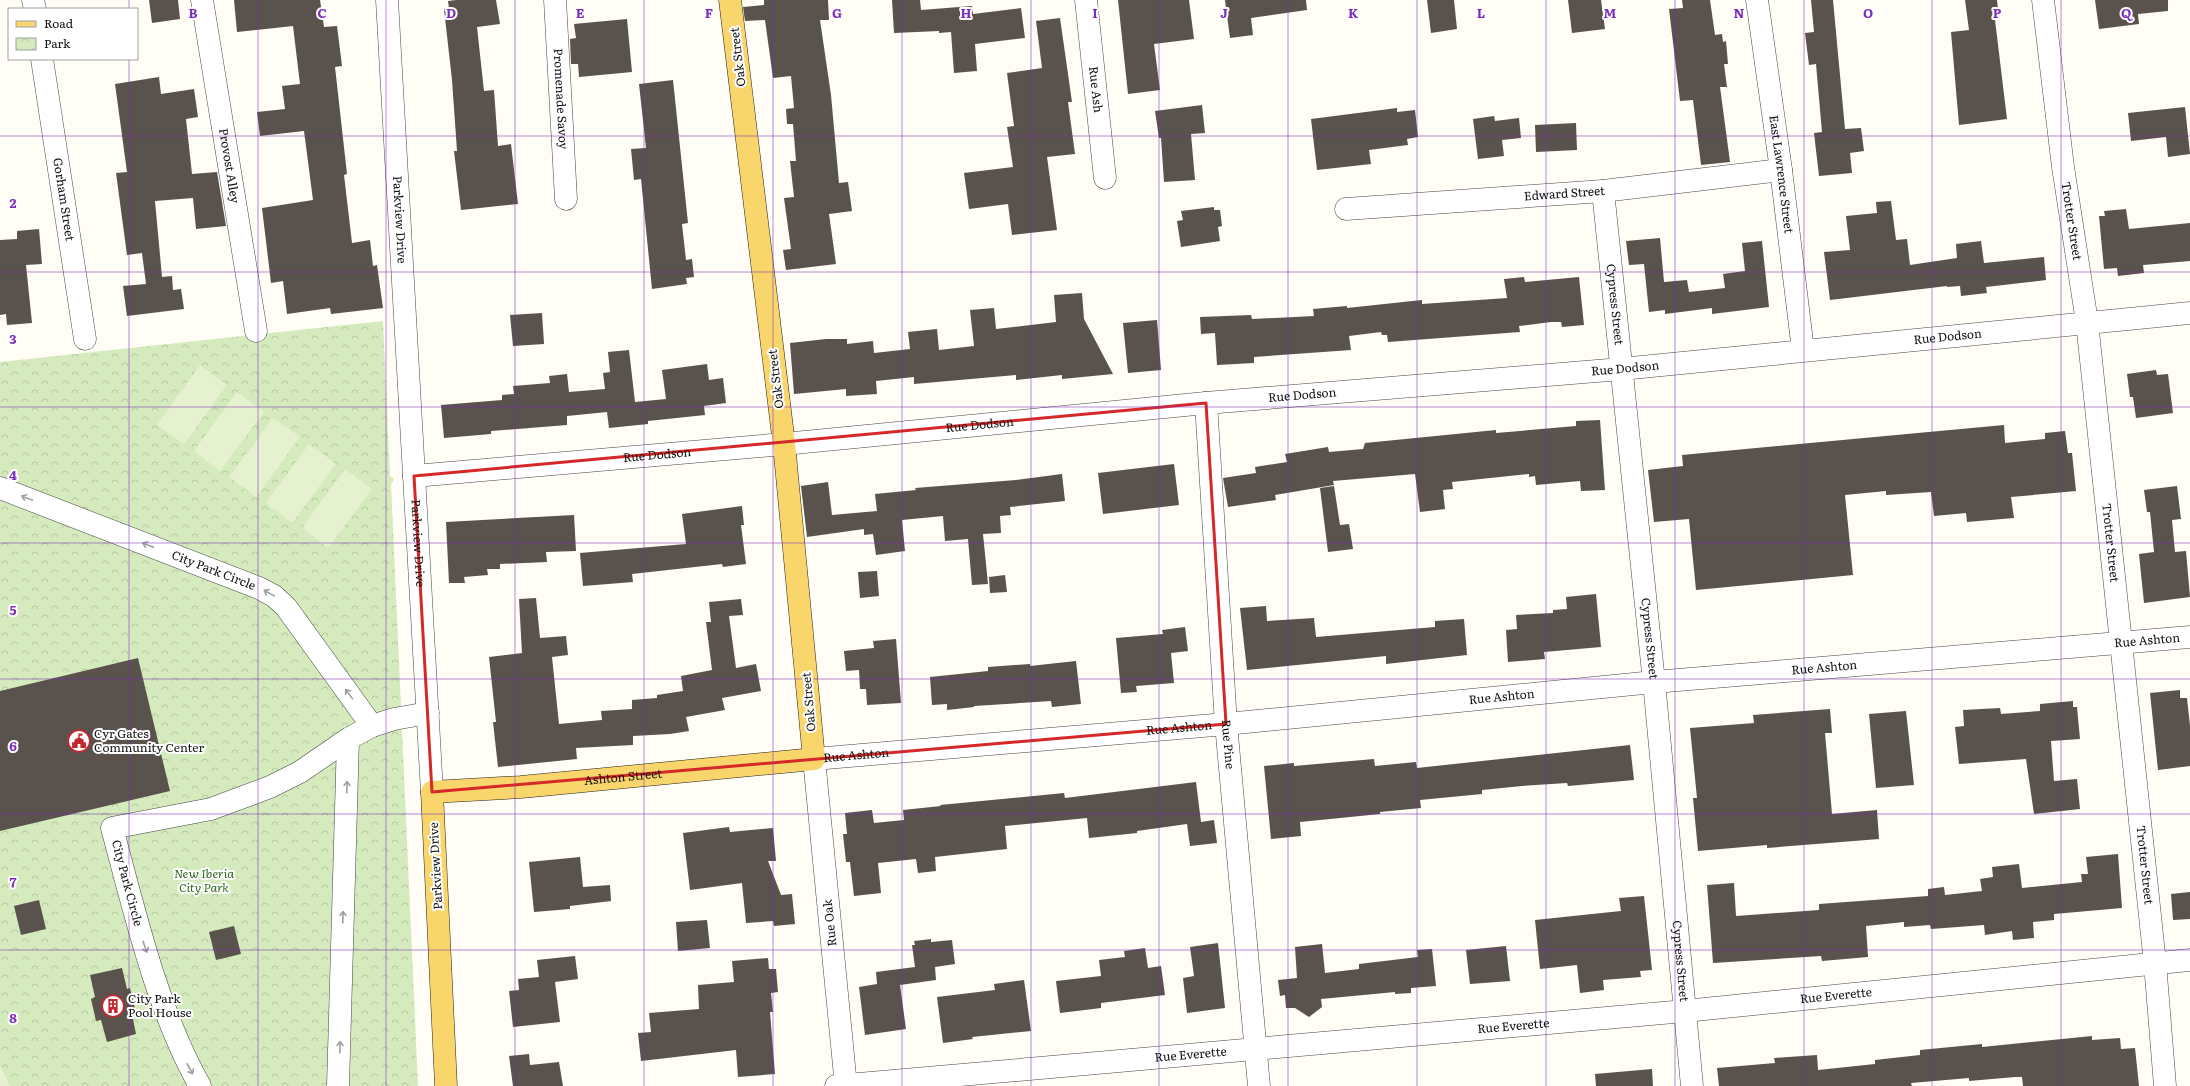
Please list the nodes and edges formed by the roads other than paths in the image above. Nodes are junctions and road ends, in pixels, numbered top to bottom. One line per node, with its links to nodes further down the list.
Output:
1 (202, 0): 16 (street, Provost Alley)
2 (387, 0): 22 (street, Parkview Drive)
3 (556, 0): 12 (street, Promenade Savoy)
4 (730, 0): 21 (main road, Oak Street)
5 (1086, 0): 10 (street, Rue Ash)
6 (1757, 0): 9 (street, East Lawrence Street)
7 (2043, 0): 15 (street, Trotter Street)
8 (42, 60): 17 (street, Gorham Street)
9 (1781, 170): 11 (street, Edward Street); 18 (street, East Lawrence Street)
10 (1105, 178)
11 (1603, 191): 13 (street, Edward Street); 19 (street, Cypress Street)
12 (566, 199)
13 (1346, 209)
14 (2190, 313): 15 (street, Rue Dodson)
15 (2087, 322): 18 (street, Rue Dodson); 25 (street, Trotter Street)
16 (256, 331)
17 (85, 339)
18 (1803, 350): 19 (street, Rue Dodson)
19 (1621, 369): 20 (street, Rue Dodson); 26 (street, Cypress Street)
20 (1206, 403): 21 (street, Rue Dodson); 28 (street, Rue Pine)
21 (784, 444): 22 (street, Rue Dodson); 31 (main road, Oak Street)
22 (414, 476): 27 (street, Parkview Drive)
23 (0, 488): 29 (street, City Park Circle, one-way to 23)
24 (2190, 637): 25 (street, Rue Ashton)
25 (2120, 643): 26 (street, Rue Ashton); 34 (street, Trotter Street)
26 (1654, 682): 28 (street, Rue Ashton); 35 (street, Cypress Street)
27 (428, 713): 29 (street, City Park Circle); 32 (street, Parkview Drive)
28 (1226, 724): 31 (street, Rue Ashton); 36 (street, Rue Pine)
29 (372, 726): 30 (street, City Park Circle)
30 (348, 739): 37 (street, City Park Circle, one-way to 37); 38 (street, one-way to 30)
31 (814, 759): 32 (main road, Ashton Street); 40 (street, Rue Oak)
32 (432, 792): 39 (main road, Parkview Drive)
33 (2190, 960): 34 (street, Rue Everette)
34 (2155, 963): 35 (street, Rue Everette); 43 (street, Trotter Street)
35 (1685, 1011): 36 (street, Rue Everette); 42 (street, Cypress Street)
36 (1255, 1050): 40 (street, Rue Everette); 41 (street, Rue Pine)
37 (200, 1086)
38 (338, 1086)
39 (446, 1086)
40 (843, 1086)
41 (1259, 1086)
42 (1692, 1086)
43 (2165, 1086)

